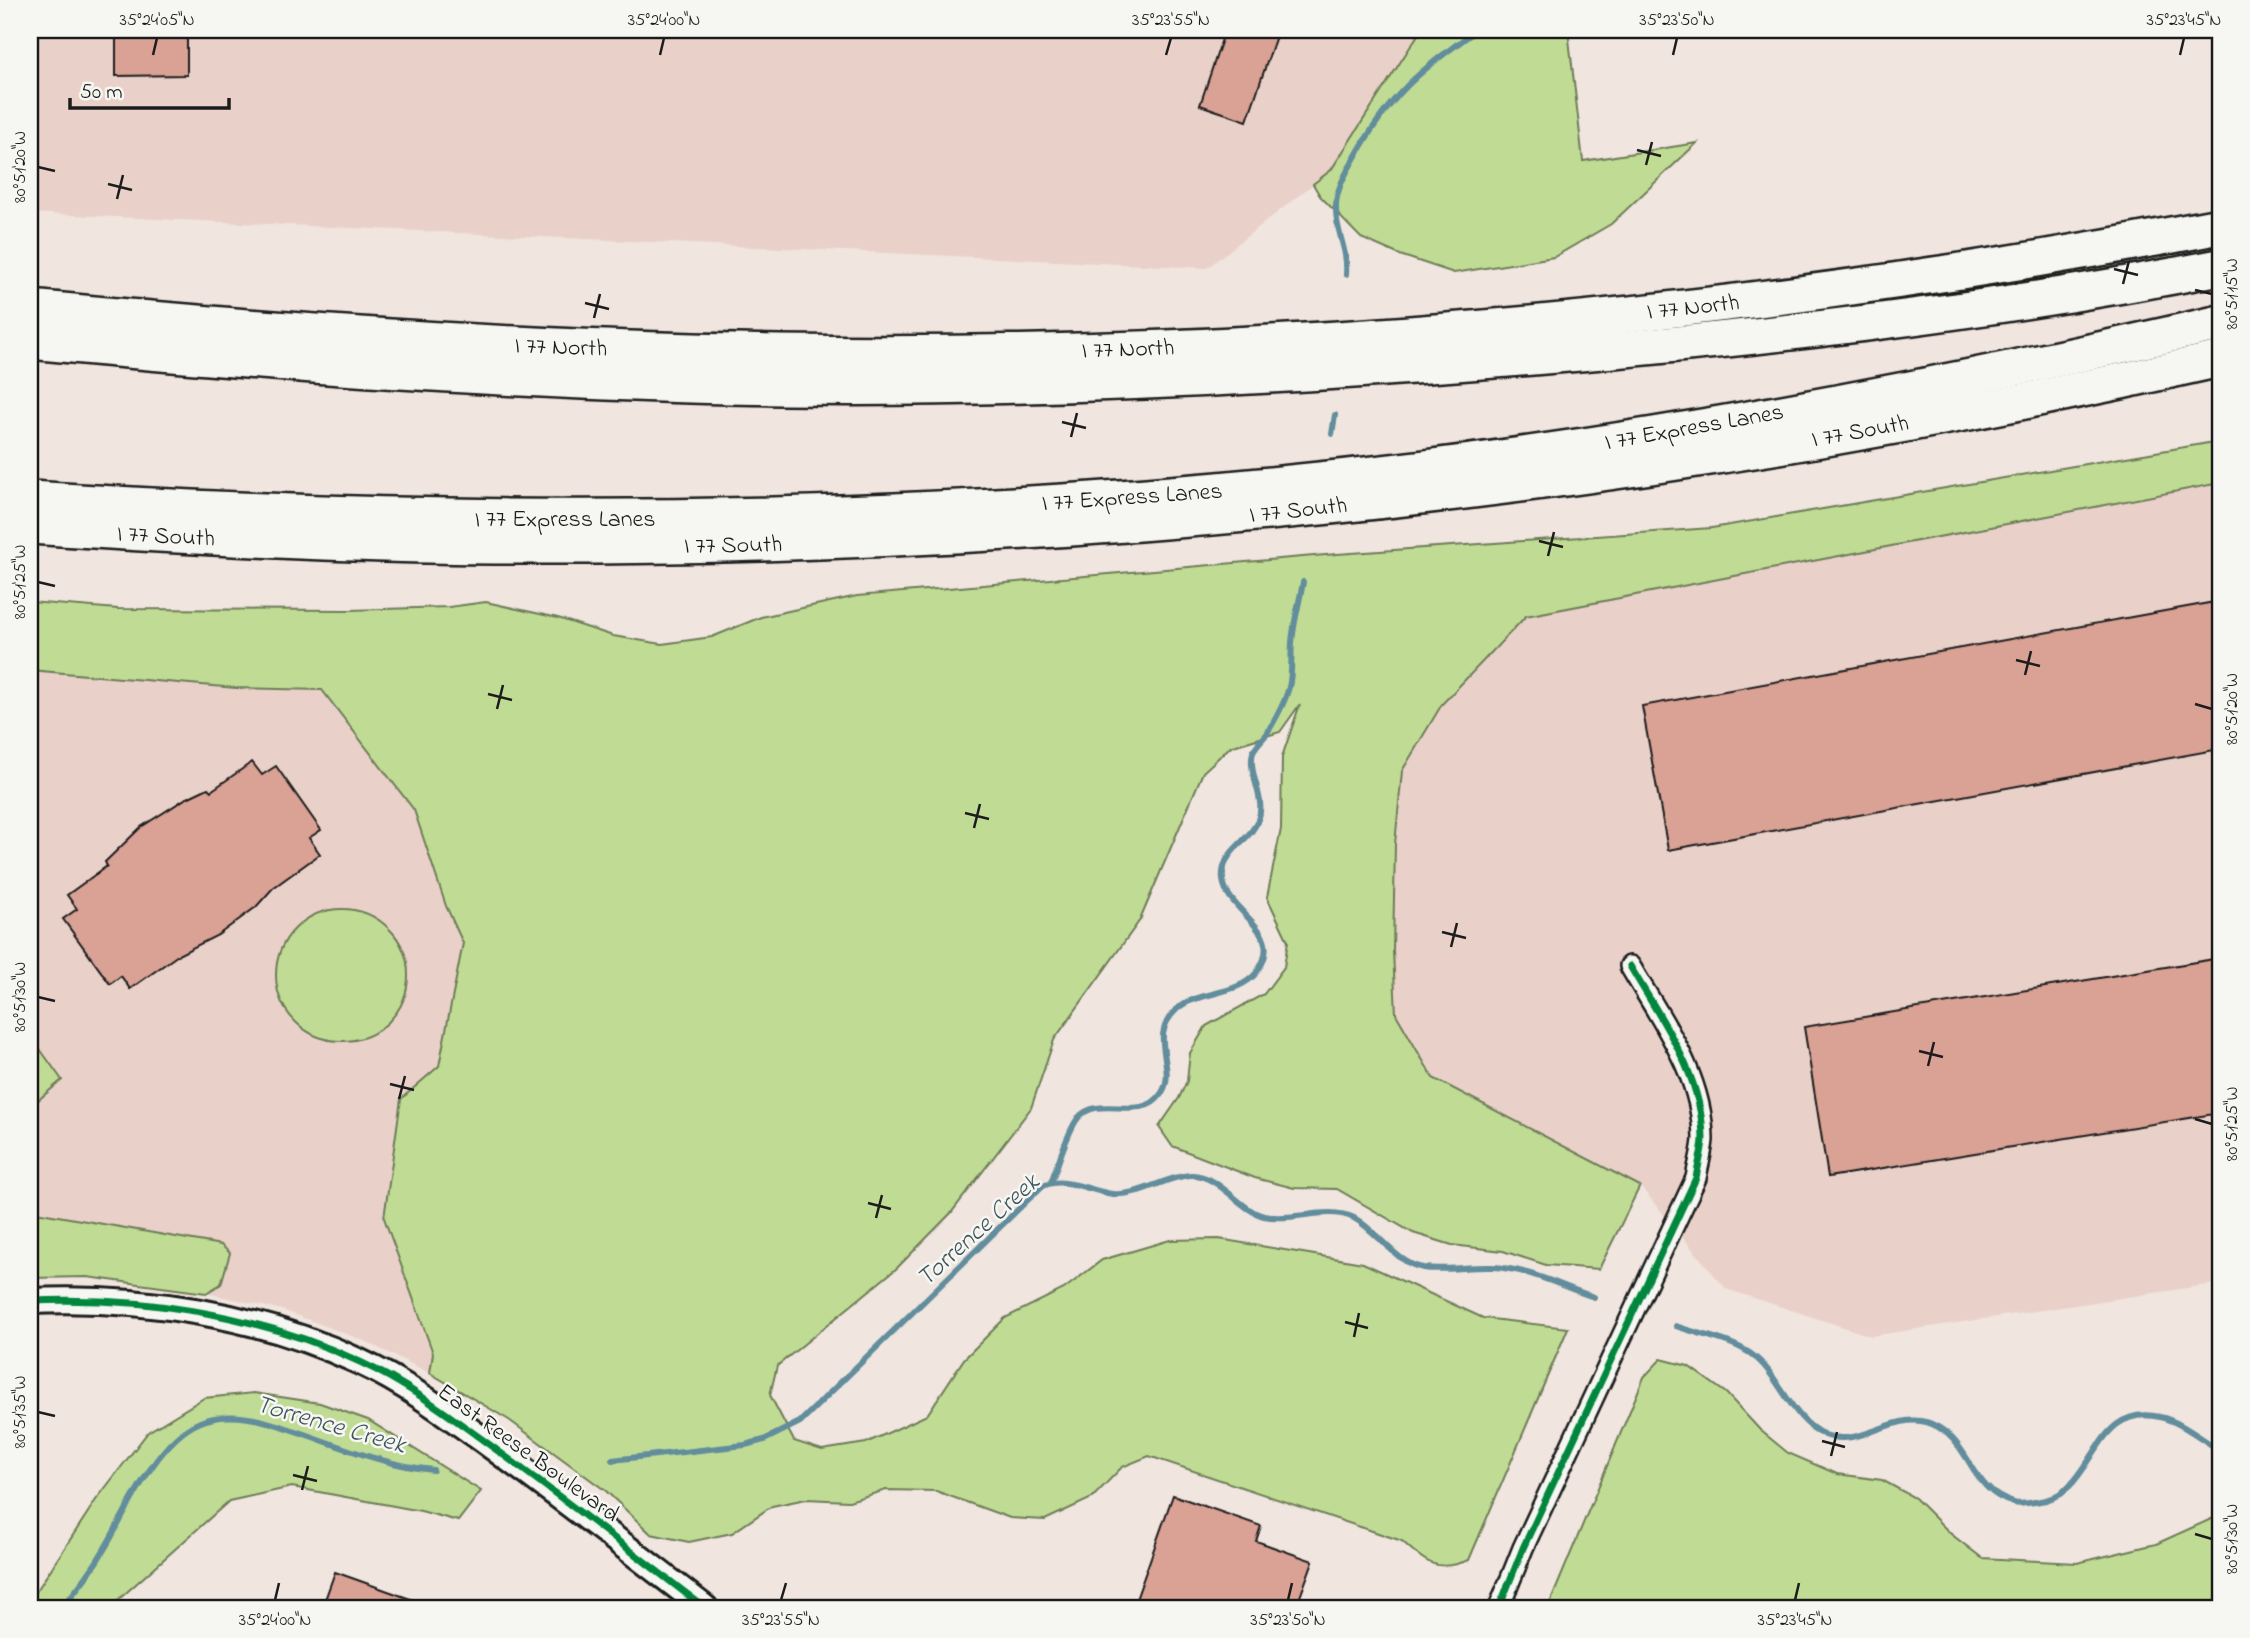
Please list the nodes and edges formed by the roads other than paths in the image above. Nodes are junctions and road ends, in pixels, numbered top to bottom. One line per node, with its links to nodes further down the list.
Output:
1 (2220, 226): 3 (highway, I 77 North)
2 (2220, 267): 5 (highway)
3 (30, 308)
4 (2220, 323): 7 (highway, I 77 Express Lanes)
5 (30, 341)
6 (2220, 359): 8 (highway, I 77 South)
7 (30, 499)
8 (30, 526)
9 (1630, 967): 12 (street)
10 (30, 1301): 11 (street, East Reese Boulevard)
11 (705, 1608)
12 (1499, 1608)

